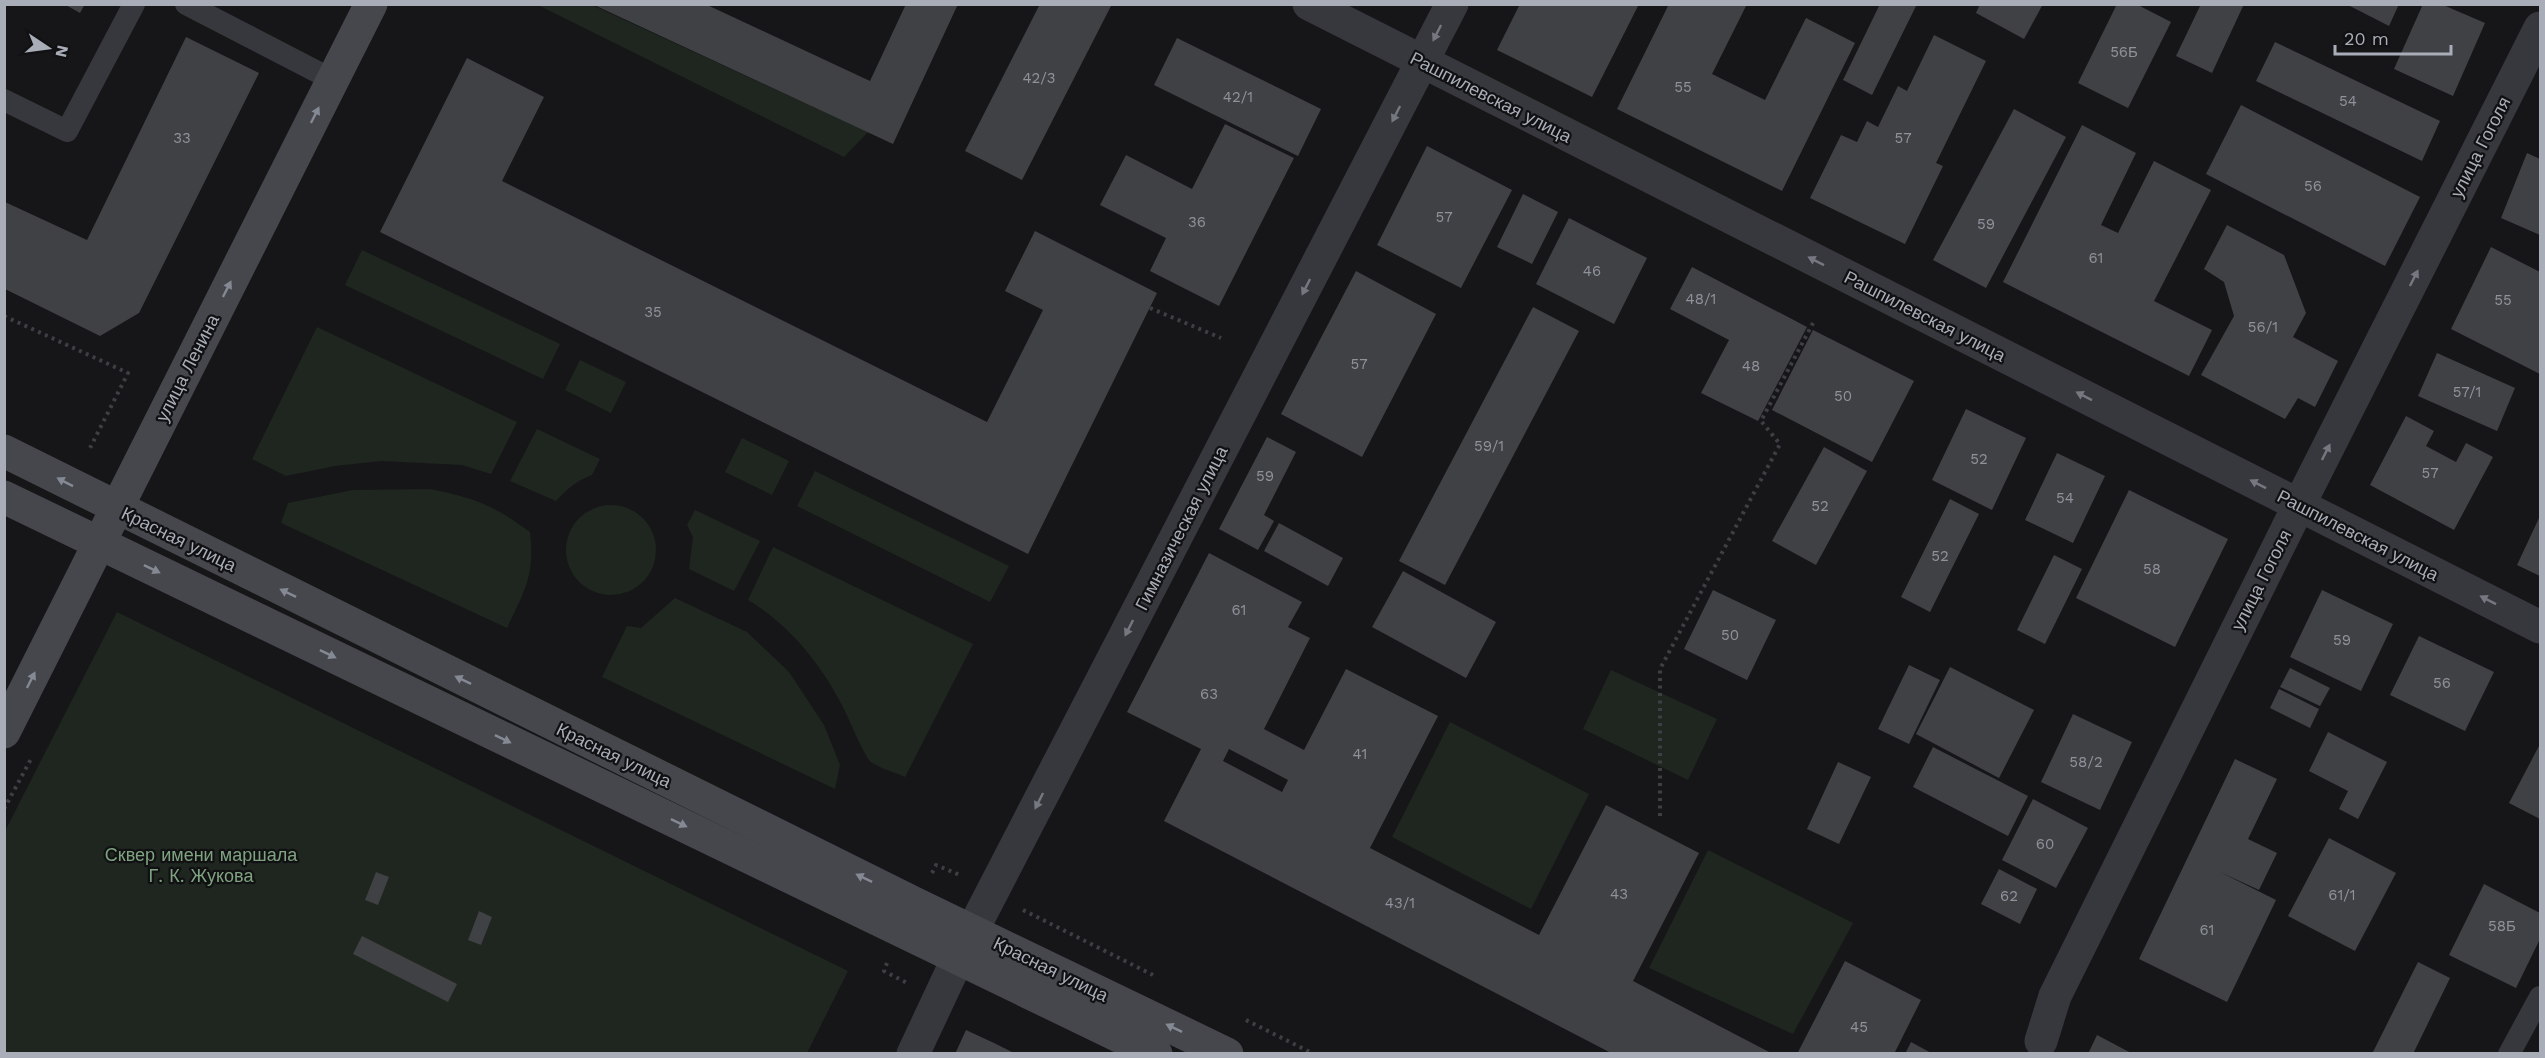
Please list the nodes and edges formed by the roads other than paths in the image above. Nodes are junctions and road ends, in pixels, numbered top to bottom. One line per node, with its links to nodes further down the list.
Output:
1 (134, 4): 9 (lane)
2 (186, 4): 8 (lane)
3 (371, 4): 8 (main road, улица Ленина)
4 (1309, 4): 7 (street, Рашпилевская улица)
5 (1452, 4): 7 (street, Гимназическая улица, one-way to 7)
6 (2541, 28): 12 (street, улица Гоголя, one-way to 6)
7 (1422, 62): 12 (street, Рашпилевская улица, one-way to 7); 17 (street, Гимназическая улица, one-way to 17)
8 (333, 80): 13 (main road, улица Ленина, one-way to 8)
9 (4, 100)
10 (4, 451): 13 (main road, Красная улица, one-way to 10)
11 (4, 497): 14 (main road, Красная улица)
12 (2299, 505): 15 (street, Рашпилевская улица, one-way to 12); 19 (street, улица Гоголя)
13 (117, 508): 14 (main road, улица Ленина); 17 (main road, Красная улица, one-way to 13)
14 (99, 544): 16 (main road, улица Ленина, one-way to 14); 17 (main road, Красная улица, one-way to 17)
15 (2541, 627)
16 (4, 732)
17 (965, 944): 20 (street, Гимназическая улица); 21 (main road, Красная улица); 22 (main road, Красная улица, one-way to 17)
18 (2541, 997): 23 (lane)
19 (2041, 1041)
20 (913, 1053)
21 (1156, 1053)
22 (1227, 1053)
23 (2509, 1053)

